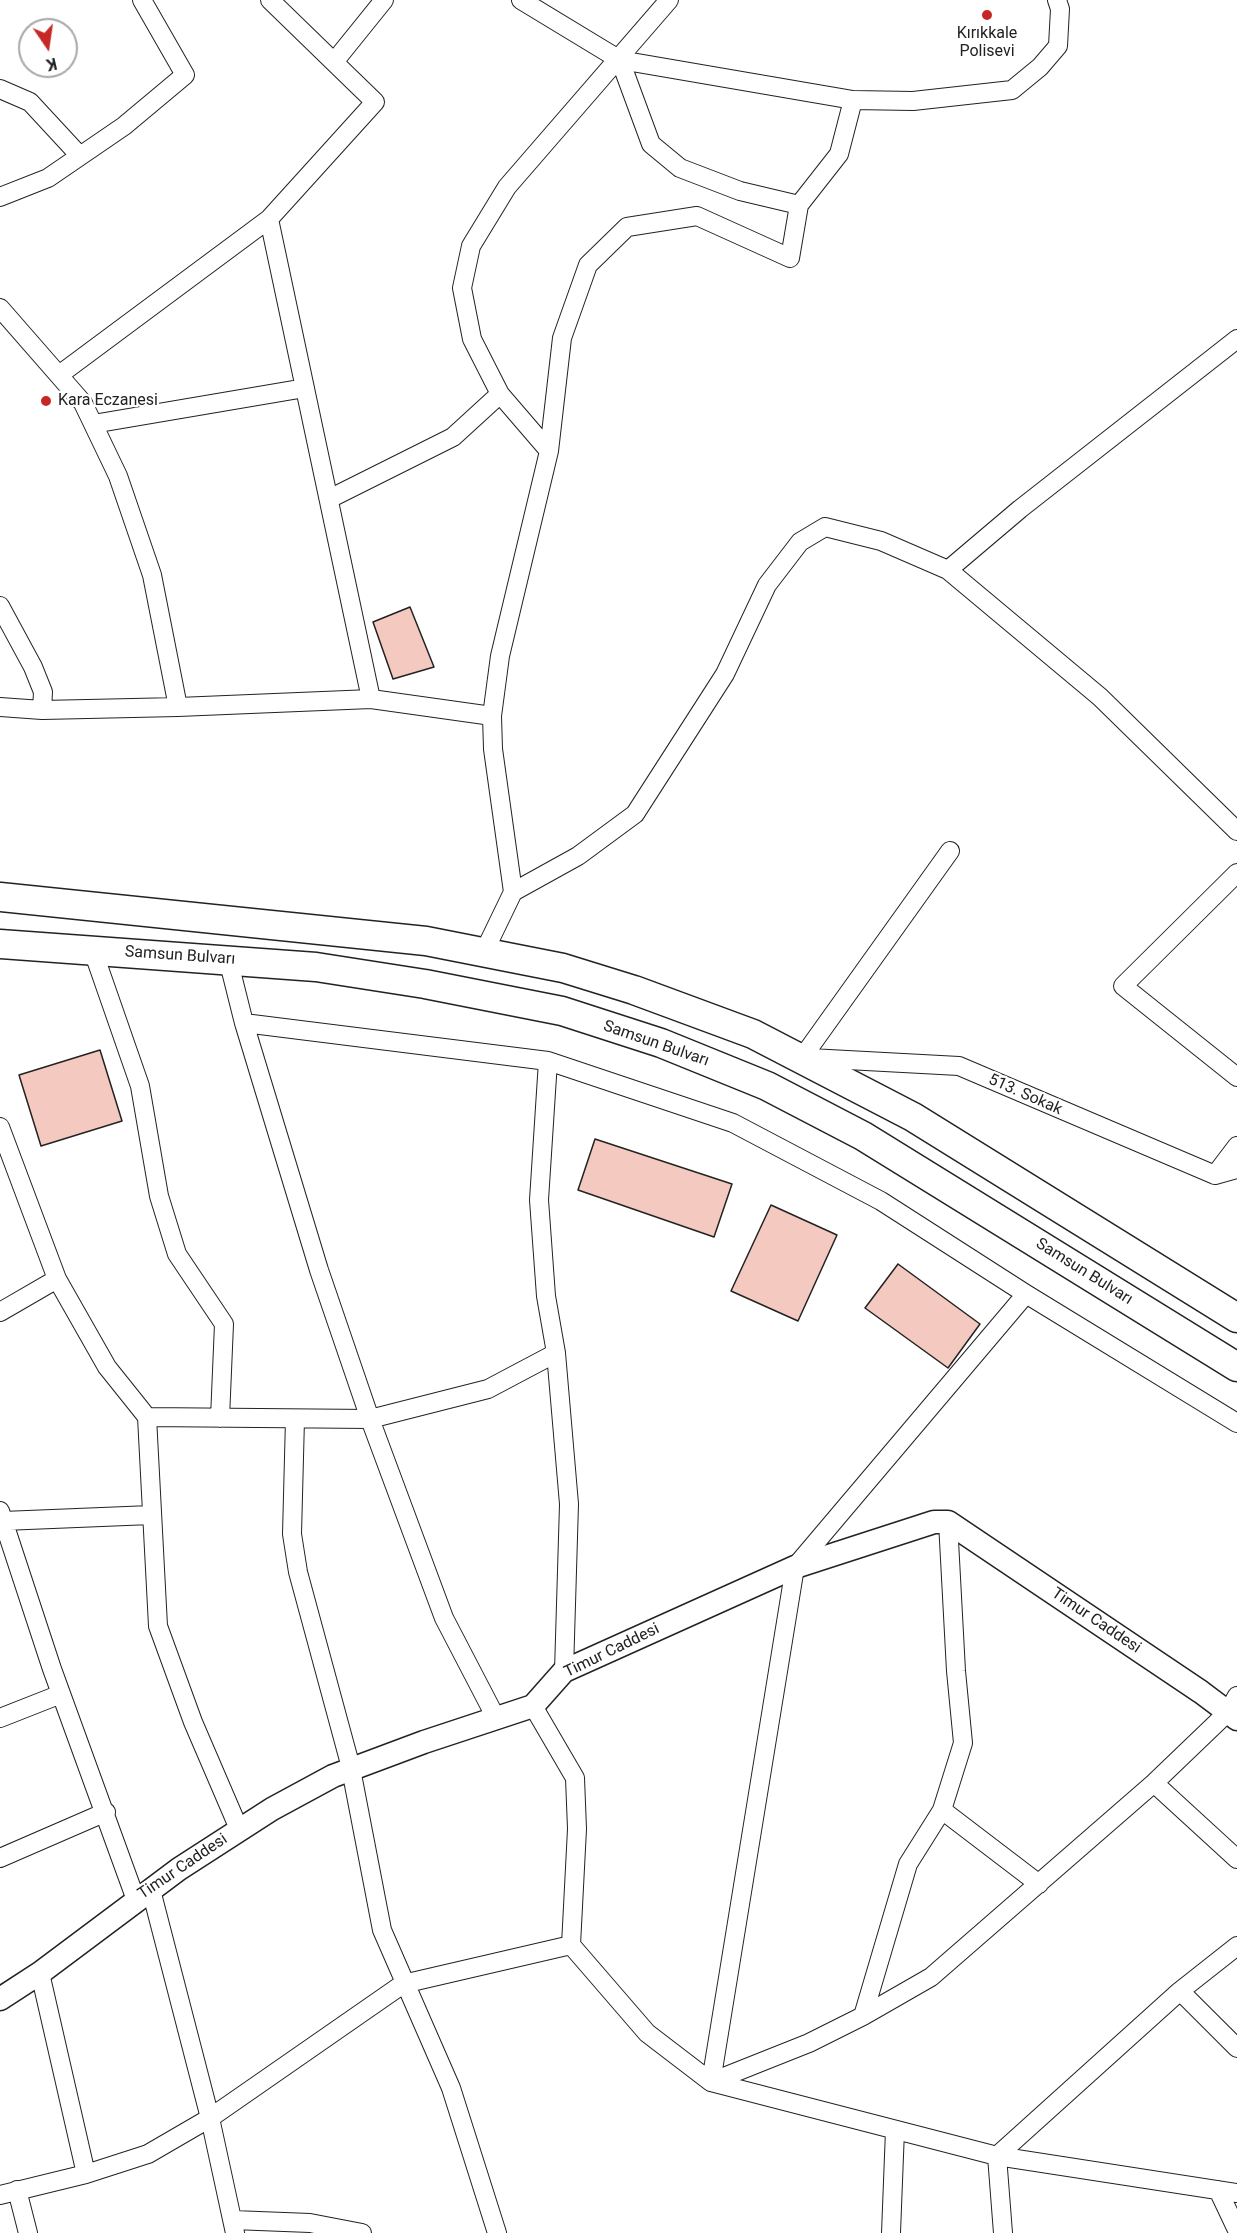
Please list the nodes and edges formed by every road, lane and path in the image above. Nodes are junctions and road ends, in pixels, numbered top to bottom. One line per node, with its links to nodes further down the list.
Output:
1 (142, 0): 11 (street)
2 (270, 0): 8 (street)
3 (384, 0): 8 (street)
4 (521, 0): 7 (street)
5 (669, 0): 7 (street)
6 (1057, 0): 10 (street)
7 (620, 60): 10 (street); 13 (street); 19 (street)
8 (334, 62): 14 (street)
9 (0, 89): 11 (street)
10 (853, 100): 13 (street)
11 (80, 156): 12 (street)
12 (0, 197)
13 (799, 205): 21 (street)
14 (269, 219): 17 (street); 18 (street)
15 (0, 308): 17 (street)
16 (1237, 339): 23 (street)
17 (59, 375): 20 (street)
18 (305, 388): 20 (street); 22 (street)
19 (500, 394): 21 (street); 22 (street)
20 (93, 424): 27 (street)
21 (549, 451): 29 (street)
22 (329, 499): 25 (street)
23 (948, 570): 30 (street); 33 (street)
24 (0, 606): 28 (street)
25 (371, 699): 27 (street); 29 (street)
26 (0, 707): 28 (street)
27 (178, 707): 28 (street)
28 (42, 710)
29 (492, 716): 33 (street)
30 (1237, 831)
31 (950, 851): 40 (street)
32 (1237, 873): 42 (street)
33 (513, 892): 36 (street)
34 (0, 897): 36 (main road)
35 (0, 945): 37 (main road, Samsun Bulvarı)
36 (485, 950): 40 (main road)
37 (93, 951): 38 (main road, Samsun Bulvarı); 54 (street)
38 (228, 959): 39 (street); 52 (main road, Samsun Bulvarı)
39 (244, 1023): 41 (street); 56 (street)
40 (802, 1058): 46 (street, 513. Sokak); 50 (main road)
41 (548, 1061): 48 (street); 51 (street)
42 (1237, 1077)
43 (0, 1127): 47 (street)
44 (1237, 1146): 46 (street)
45 (1237, 1169): 46 (street)
46 (1215, 1175)
47 (57, 1279): 49 (street); 53 (street)
48 (1026, 1294): 57 (street); 61 (street)
49 (0, 1312)
50 (1237, 1318)
51 (556, 1353): 56 (street); 62 (street)
52 (1237, 1367)
53 (147, 1417): 54 (street); 58 (street)
54 (220, 1418): 55 (street)
55 (295, 1419): 56 (street); 68 (street)
56 (370, 1419): 67 (street)
57 (1237, 1423)
58 (151, 1515): 59 (street); 72 (street)
59 (2, 1516): 63 (street)
60 (948, 1522): 61 (street, Timur Caddesi); 65 (street, Timur Caddesi); 70 (street)
61 (795, 1567): 62 (street, Timur Caddesi); 85 (street)
62 (564, 1671): 64 (street, Timur Caddesi)
63 (62, 1694): 66 (street); 71 (street)
64 (533, 1706): 67 (street, Timur Caddesi); 77 (street)
65 (1234, 1709): 69 (street)
66 (0, 1718)
67 (496, 1718): 68 (street, Timur Caddesi)
68 (351, 1769): 72 (street, Timur Caddesi); 80 (street)
69 (1154, 1783): 74 (street); 75 (street)
70 (942, 1810): 75 (street); 83 (street)
71 (106, 1812): 73 (street); 76 (street)
72 (239, 1829): 76 (street, Timur Caddesi)
73 (0, 1858)
74 (1237, 1859)
75 (1039, 1884): 83 (street)
76 (144, 1894): 79 (street, Timur Caddesi); 86 (street)
77 (571, 1945): 80 (street); 85 (street)
78 (1237, 1946): 81 (street)
79 (40, 1972): 82 (street, Timur Caddesi); 89 (street)
80 (403, 1984): 86 (street); 97 (street)
81 (1180, 1990): 84 (street); 88 (street)
82 (0, 1999)
83 (863, 2016): 85 (street)
84 (1237, 2048)
85 (711, 2082): 87 (street)
86 (210, 2118): 89 (street); 93 (street)
87 (895, 2130): 88 (street); 98 (street)
88 (997, 2156): 90 (street); 99 (street)
89 (87, 2174): 91 (street)
90 (1218, 2190): 92 (street); 94 (street)
91 (8, 2192): 95 (street)
92 (1237, 2193)
93 (234, 2226): 96 (street)
94 (1237, 2230)
95 (28, 2233)
96 (363, 2233)
97 (497, 2233)
98 (891, 2233)
99 (1003, 2233)

